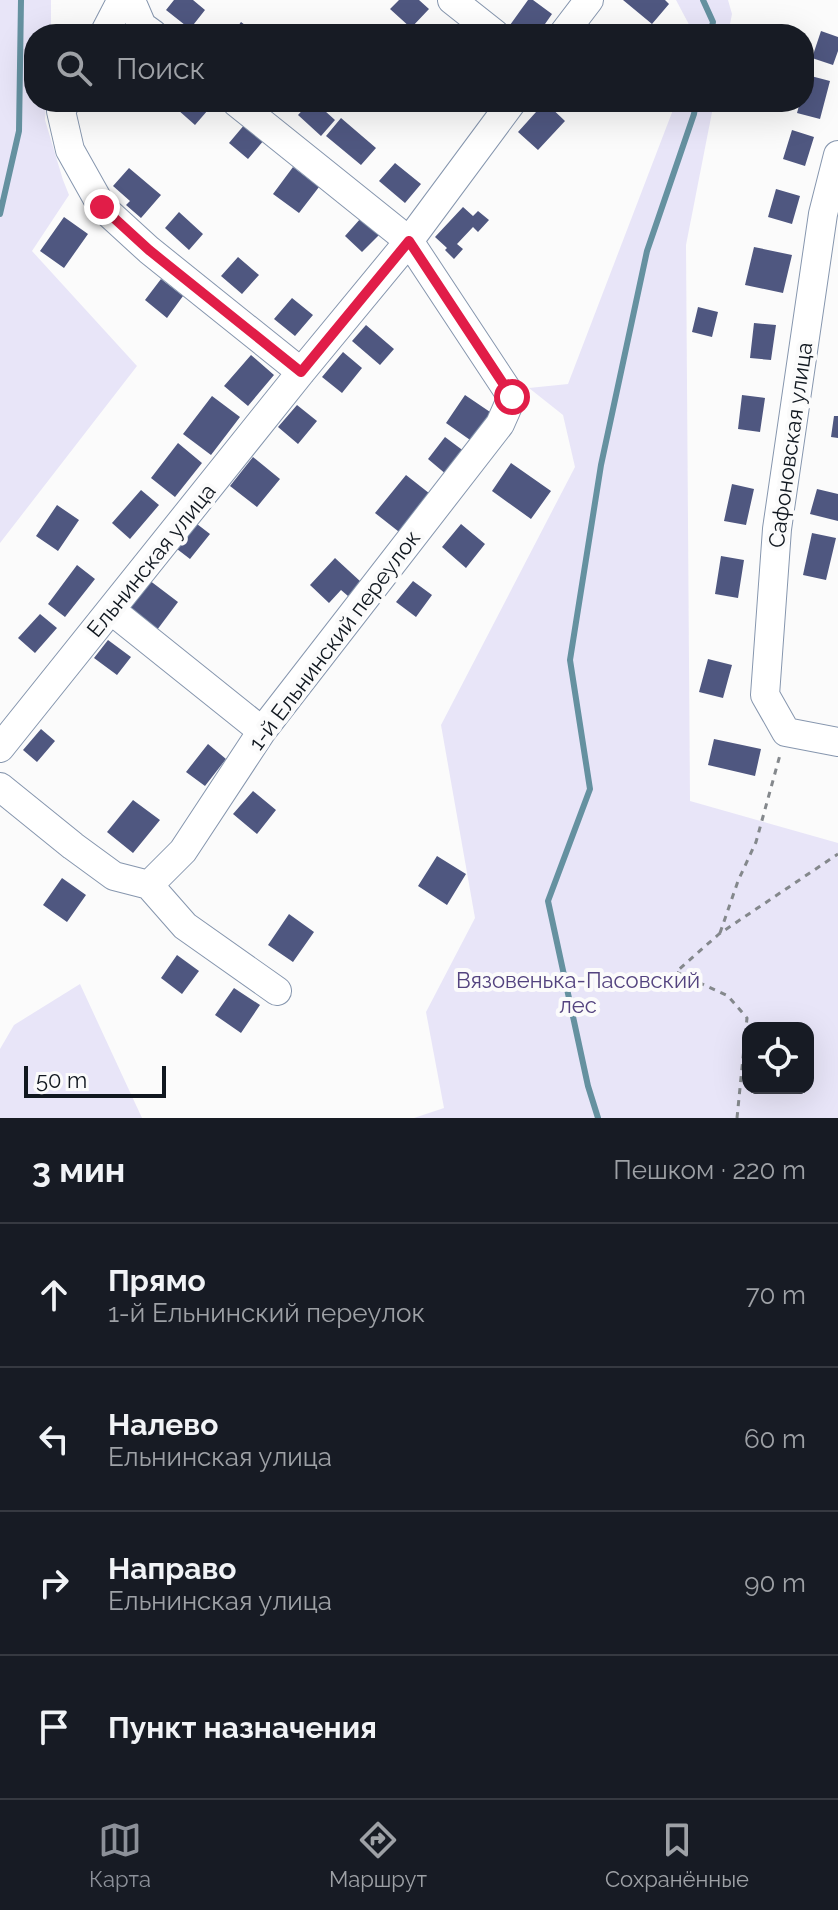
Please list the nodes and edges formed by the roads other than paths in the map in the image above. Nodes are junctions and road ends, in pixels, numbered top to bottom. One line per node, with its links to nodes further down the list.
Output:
1 (452, 0): 6 (street)
2 (589, 0): 7 (street)
3 (134, 2): 4 (street); 5 (street)
4 (109, 24)
5 (141, 24)
6 (482, 24)
7 (571, 24)
8 (61, 112): 14 (street)
9 (248, 112): 13 (street)
10 (505, 112): 13 (street, Ельнинская улица)
11 (838, 155): 12 (street, Сафоновская улица)
12 (831, 216): 17 (street, Сафоновская улица)
13 (409, 241): 14 (street, Ельнинская улица); 16 (street, 1-й Ельнинский переулок)
14 (301, 372): 15 (street, Ельнинская улица)
15 (111, 610): 16 (street); 18 (street, Ельнинская улица)
16 (262, 731): 20 (street, 1-й Ельнинский переулок)
17 (838, 742)
18 (0, 748)
19 (0, 787): 20 (street)
20 (149, 885): 21 (street)
21 (277, 991)

